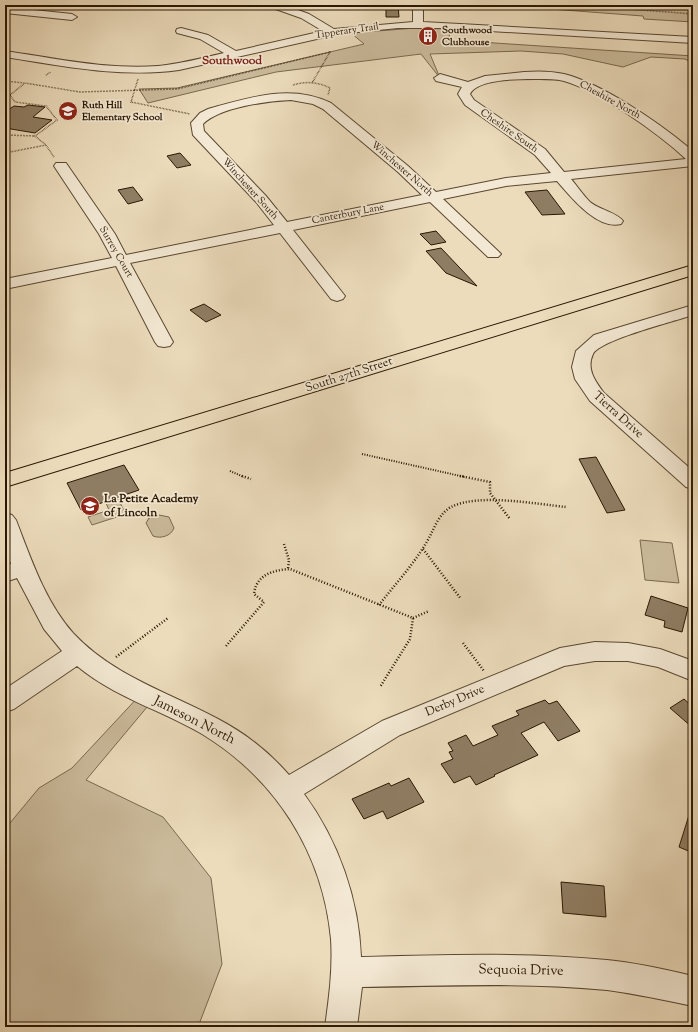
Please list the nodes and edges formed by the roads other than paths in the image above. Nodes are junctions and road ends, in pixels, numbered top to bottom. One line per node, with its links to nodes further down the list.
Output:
1 (274, 5): 7 (street)
2 (418, 5): 5 (street)
3 (5, 10): 4 (street)
4 (72, 17)
5 (418, 25): 7 (street, Tipperary Trail); 8 (street, Tipperary Trail)
6 (181, 30): 10 (street)
7 (331, 32): 10 (street, Tipperary Trail)
8 (693, 40)
9 (5, 54): 10 (street, Tipperary Trail)
10 (233, 54)
11 (440, 78): 12 (street)
12 (470, 86): 14 (street, Cheshire North); 17 (street, Cheshire South)
13 (244, 103): 18 (street, Winchester North); 20 (street, Winchester South)
14 (693, 158)
15 (57, 162): 23 (street, Surrey Court)
16 (693, 162): 17 (street, Canterbury Lane)
17 (561, 175): 18 (street, Canterbury Lane); 19 (street)
18 (433, 197): 20 (street, Canterbury Lane); 21 (street, Winchester North)
19 (616, 221)
20 (284, 227): 23 (street, Canterbury Lane); 26 (street, Winchester South)
21 (493, 254)
22 (693, 259): 29 (main road, South 27th Street)
23 (122, 260): 25 (street, Canterbury Lane); 28 (street, Surrey Court)
24 (693, 270): 30 (main road, South 27th Street)
25 (5, 284)
26 (337, 296)
27 (693, 310): 31 (street, Tierra Drive)
28 (164, 342)
29 (5, 464)
30 (5, 480)
31 (693, 482)
32 (5, 520): 33 (street, Jameson North)
33 (15, 571): 34 (street, Jameson North)
34 (78, 653): 36 (street); 37 (street, Jameson North)
35 (693, 671): 37 (street, Derby Drive)
36 (5, 702)
37 (287, 790): 38 (street, Jameson North)
38 (347, 972): 39 (street, Sequoia Drive); 40 (street, Jameson North)
39 (693, 991)
40 (341, 1027)

